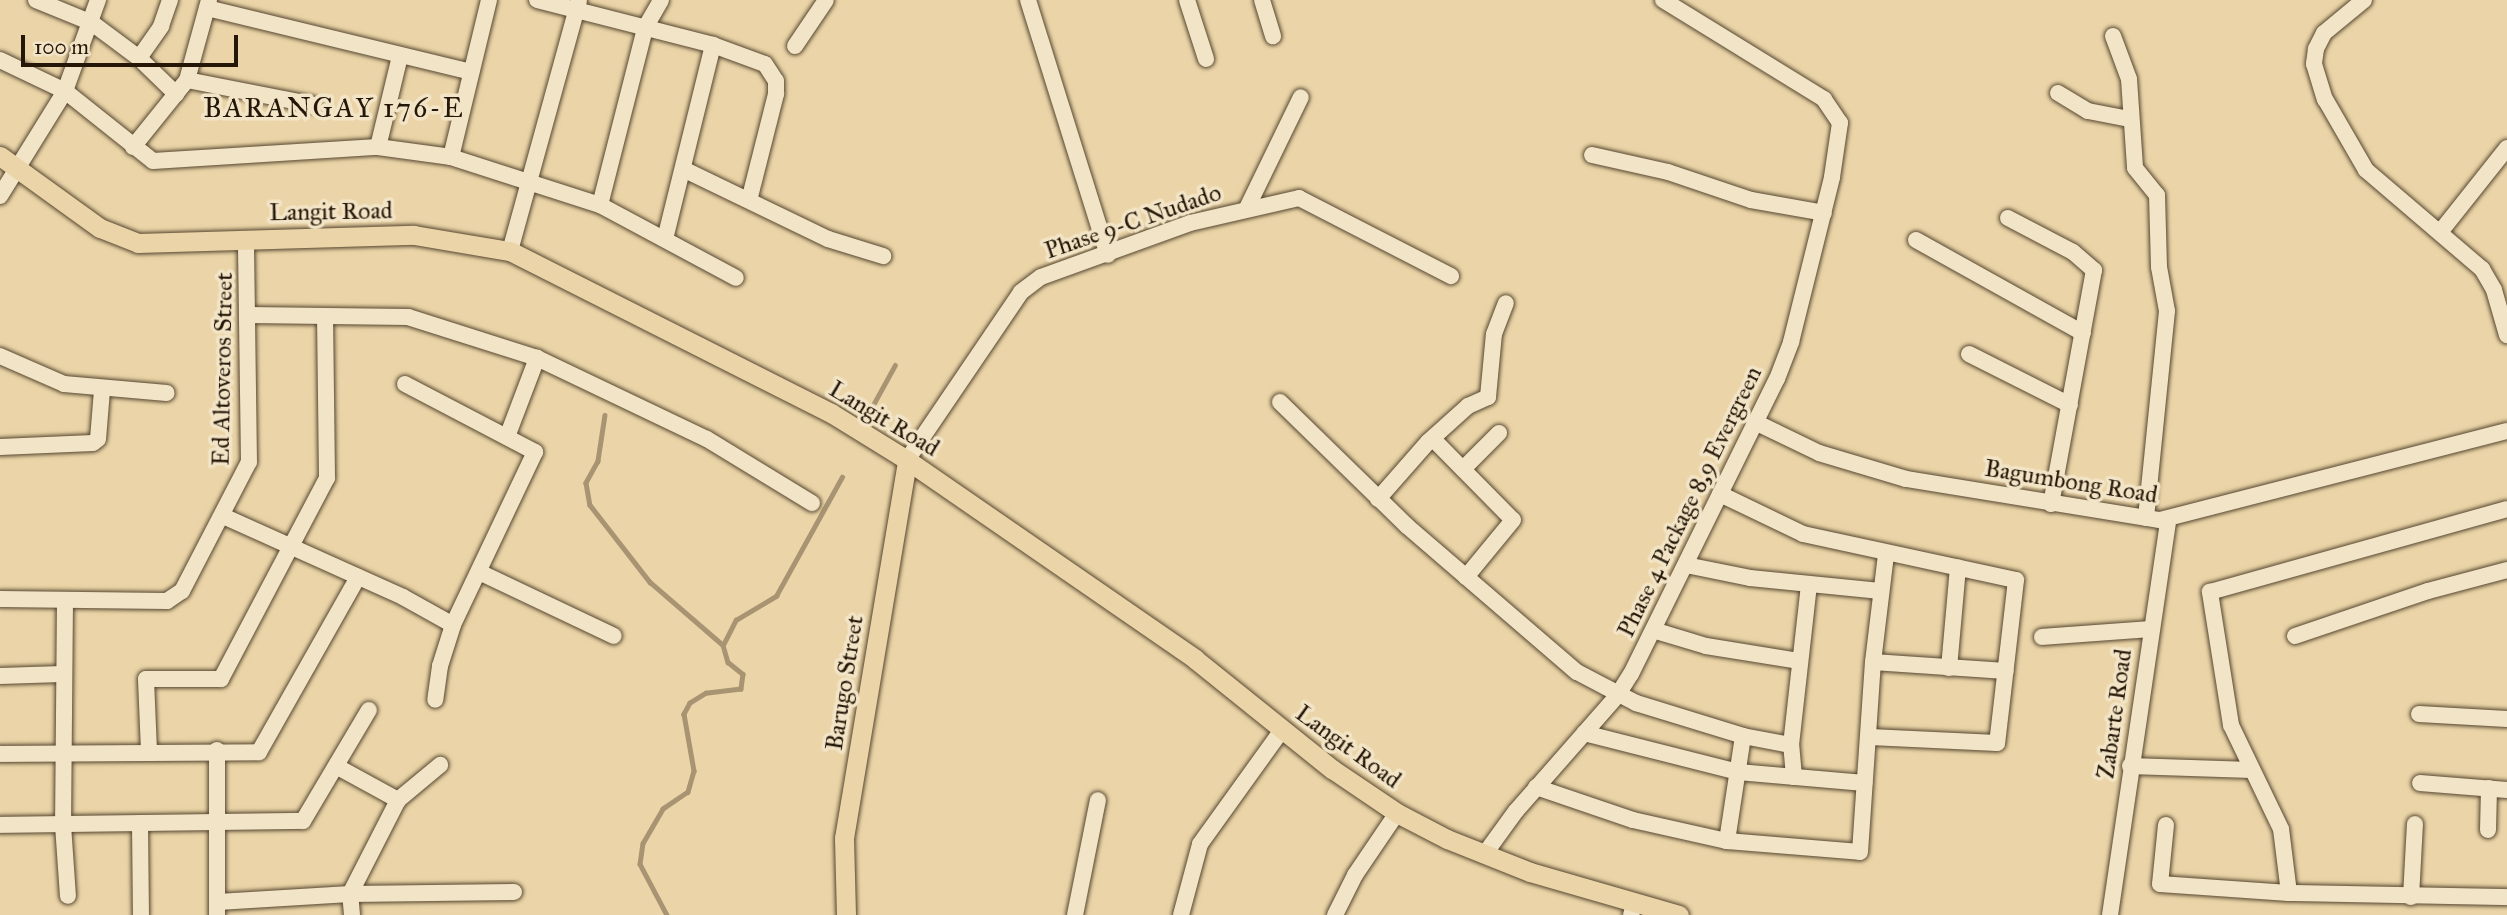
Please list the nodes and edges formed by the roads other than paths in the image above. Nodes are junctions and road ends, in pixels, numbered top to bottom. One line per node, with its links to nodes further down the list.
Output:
1 (36, 0): 15 (street)
2 (98, 0): 15 (street)
3 (170, 0): 22 (street)
4 (489, 0): 25 (street)
5 (537, 0): 14 (street)
6 (661, 0): 16 (street)
7 (826, 0): 20 (street)
8 (1028, 0): 53 (street)
9 (1187, 0): 23 (street)
10 (1262, 0): 17 (street)
11 (1663, 0): 46 (street, Phase 4 Package 8,9 Evergreen)
12 (2364, 0): 48 (street)
13 (208, 4): 21 (street); 26 (street)
14 (576, 5): 16 (street); 41 (street)
15 (92, 23): 22 (street); 27 (street)
16 (645, 28): 19 (street); 44 (street)
17 (1273, 36)
18 (2113, 36): 32 (street)
19 (713, 45): 40 (street); 43 (street)
20 (795, 46)
21 (400, 56): 25 (street); 34 (street)
22 (139, 58): 29 (street)
23 (1206, 59)
24 (0, 60): 27 (street)
25 (471, 72): 38 (street)
26 (187, 80): 29 (street); 31 (street)
27 (65, 91): 33 (street); 39 (street)
28 (2058, 93): 32 (street)
29 (176, 94): 33 (street)
30 (1301, 97): 45 (street)
31 (314, 105)
32 (2129, 119): 84 (street)
33 (133, 147): 34 (street)
34 (378, 147): 38 (street)
35 (2507, 148): 48 (street)
36 (1592, 155): 46 (street)
37 (0, 156): 39 (main road, Langit Road)
38 (451, 157): 41 (street)
39 (18, 166): 42 (street); 49 (main road, Langit Road)
40 (683, 169): 43 (street); 50 (street)
41 (528, 178): 44 (street); 52 (street)
42 (0, 196)
43 (750, 197): 54 (street)
44 (600, 205): 50 (street)
45 (1247, 208): 53 (street, Phase 9-C Nudado); 55 (street, Phase 9-C Nudado)
46 (1824, 213): 70 (street, Phase 4 Package 8,9 Evergreen)
47 (2008, 218): 60 (street)
48 (2441, 231): 61 (street)
49 (246, 239): 52 (main road, Langit Road); 58 (street, Ed Altoveros Street)
50 (665, 240): 56 (street)
51 (1916, 240): 60 (street)
52 (510, 251): 76 (main road, Langit Road)
53 (1108, 255): 76 (street, Phase 9-C Nudado)
54 (883, 256)
55 (1451, 276)
56 (736, 278)
57 (1506, 303): 74 (street)
58 (248, 315): 59 (street); 83 (street, Ed Altoveros Street)
59 (325, 316): 63 (street); 86 (street)
60 (2083, 333): 69 (street)
61 (2507, 335)
62 (1969, 354): 69 (street)
63 (537, 358): 73 (street); 80 (street)
64 (2, 361): 66 (street)
65 (405, 384): 73 (street)
66 (102, 390): 67 (street); 75 (street)
67 (167, 393)
68 (1280, 402): 79 (street)
69 (2070, 405): 81 (street)
70 (1755, 422): 78 (street, Phase 4 Package 8,9 Evergreen); 81 (street, Bagumbong Road)
71 (2507, 431): 85 (street, Bagumbong Road)
72 (1499, 432): 77 (street)
73 (507, 437): 91 (street)
74 (1434, 440): 77 (street); 79 (street)
75 (0, 447)
76 (907, 460): 115 (main road, Langit Road); 158 (main road, Barugo Street)
77 (1463, 469): 93 (street)
78 (1720, 494): 87 (street); 88 (street, Phase 4 Package 8,9 Evergreen)
79 (1378, 499): 93 (street)
80 (812, 503)
81 (2051, 504): 84 (street, Bagumbong Road)
82 (2507, 509): 127 (street)
83 (223, 516): 86 (street); 97 (street, Ed Altoveros Street)
84 (2146, 518): 85 (street, Bagumbong Road)
85 (2168, 520): 99 (street, Zabarte Road)
86 (294, 548): 92 (street); 121 (street)
87 (1886, 554): 89 (street); 95 (street)
88 (1686, 565): 94 (street); 100 (street, Phase 4 Package 8,9 Evergreen)
89 (1958, 568): 106 (street); 107 (street)
90 (2507, 570): 102 (street)
91 (479, 572): 98 (street); 101 (street)
92 (358, 577): 98 (street); 120 (street)
93 (1466, 577): 110 (street)
94 (1809, 585): 95 (street); 104 (street)
95 (1880, 591): 105 (street)
96 (0, 599): 97 (street, Ed Altoveros Street)
97 (65, 600): 108 (street)
98 (453, 625): 111 (street)
99 (2150, 629): 103 (street); 126 (street, Zabarte Road)
100 (1653, 630): 104 (street); 110 (street, Phase 4 Package 8,9 Evergreen)
101 (614, 636)
102 (2295, 636)
103 (2042, 637)
104 (1800, 661): 119 (street)
105 (1873, 662): 106 (street); 118 (street)
106 (1949, 668): 107 (street)
107 (2006, 671): 118 (street)
108 (62, 674): 109 (street); 123 (street)
109 (0, 676)
110 (1617, 696): 116 (street, Phase 4 Package 8,9 Evergreen); 117 (street)
111 (435, 700)
112 (369, 710): 125 (street)
113 (2419, 714): 114 (street)
114 (2507, 719)
115 (1282, 730): 137 (main road, Langit Road); 160 (street)
116 (1584, 733): 128 (street); 132 (street, Phase 4 Package 8,9 Evergreen)
117 (1743, 736): 119 (street); 128 (street)
118 (1870, 737): 130 (street)
119 (1791, 745): 129 (street)
120 (217, 750): 121 (street); 142 (street)
121 (149, 751): 123 (street)
122 (0, 754): 123 (street)
123 (63, 755): 141 (street)
124 (440, 765): 135 (street)
125 (336, 766): 135 (street); 142 (street)
126 (2130, 766): 127 (street); 162 (street, Zabarte Road)
127 (2251, 770): 148 (street)
128 (1738, 772): 129 (street); 145 (street)
129 (1794, 777): 130 (street)
130 (1865, 783): 145 (street)
131 (2420, 783): 133 (street)
132 (1536, 787): 145 (street); 146 (street, Phase 4 Package 8,9 Evergreen)
133 (2489, 788): 134 (street); 144 (street)
134 (2507, 789)
135 (398, 800): 149 (street)
136 (1098, 800): 159 (street)
137 (1397, 813): 146 (main road, Langit Road); 155 (street)
138 (140, 823): 141 (street); 142 (street); 156 (street)
139 (2415, 824): 151 (street)
140 (0, 825): 141 (street)
141 (63, 825): 150 (street)
142 (216, 825): 153 (street)
143 (2166, 825): 148 (street)
144 (2488, 830)
145 (1727, 841)
146 (1484, 855): 154 (main road, Langit Road)
147 (514, 892): 149 (street)
148 (2290, 893): 151 (street)
149 (350, 894): 153 (street); 157 (street)
150 (68, 896)
151 (2412, 897): 152 (street)
152 (2507, 897)
153 (217, 909)
154 (1632, 910): 161 (main road, Langit Road)
155 (1341, 913)
156 (141, 915)
157 (352, 915)
158 (846, 915)
159 (1075, 915)
160 (1181, 915)
161 (1679, 915)
162 (2110, 915)

